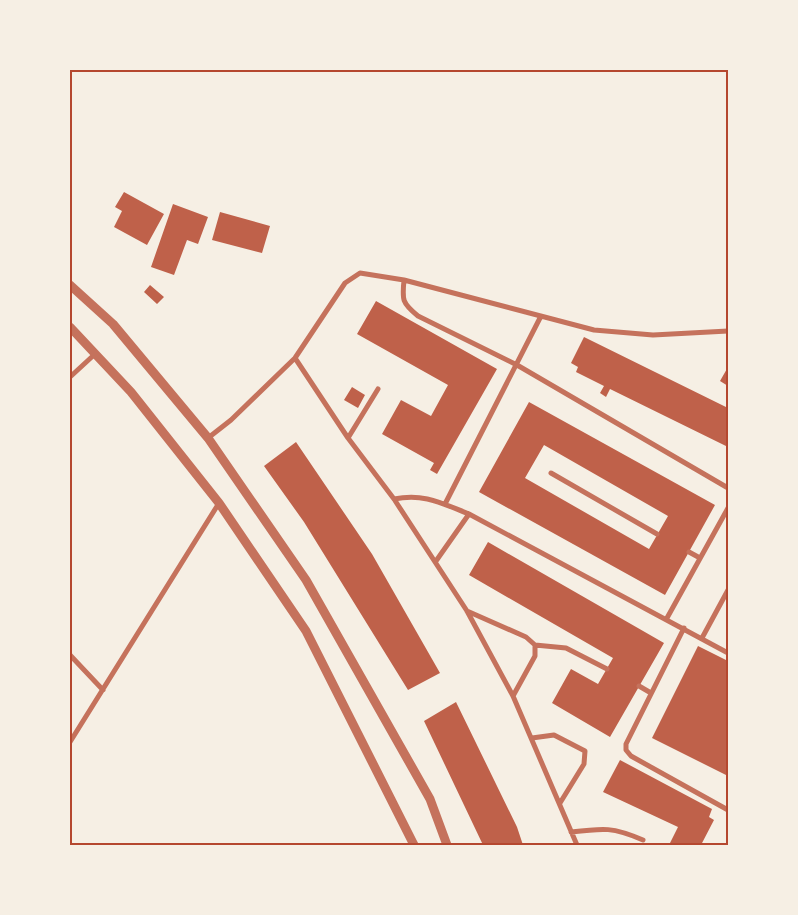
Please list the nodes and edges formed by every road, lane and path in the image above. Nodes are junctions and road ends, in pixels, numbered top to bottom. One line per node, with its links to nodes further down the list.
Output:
1 (404, 280): 3 (street); 7 (street); 8 (street)
2 (70, 285): 11 (street)
3 (541, 316): 5 (street); 8 (street)
4 (70, 327): 6 (street)
5 (728, 331)
6 (95, 354): 9 (street); 16 (street)
7 (294, 358): 11 (street); 12 (street)
8 (517, 365): 14 (street); 17 (street)
9 (70, 377)
10 (378, 389): 12 (street)
11 (208, 438): 44 (street)
12 (348, 438): 15 (street)
13 (551, 473): 20 (street)
14 (728, 488)
15 (394, 498): 17 (street); 23 (street)
16 (219, 503): 34 (street); 43 (street)
17 (445, 504): 19 (street)
18 (728, 508): 22 (street)
19 (468, 514): 23 (street); 26 (street)
20 (658, 534)
21 (690, 552): 22 (street)
22 (700, 558): 26 (street)
23 (436, 561): 25 (street)
24 (728, 590): 28 (street)
25 (467, 611): 29 (street); 36 (street)
26 (667, 618): 27 (street)
27 (684, 628): 28 (street); 35 (street)
28 (702, 638): 30 (street)
29 (535, 645): 32 (street); 36 (street)
30 (728, 652)
31 (70, 655): 34 (street)
32 (607, 669)
33 (639, 686): 35 (street)
34 (103, 690): 38 (street)
35 (651, 693): 40 (street)
36 (512, 696): 37 (street)
37 (532, 738): 39 (street); 39 (street)
38 (70, 742)
39 (560, 803): 41 (street)
40 (728, 810)
41 (572, 832): 42 (street); 45 (street)
42 (644, 840)
43 (414, 845)
44 (448, 845)
45 (577, 845)

